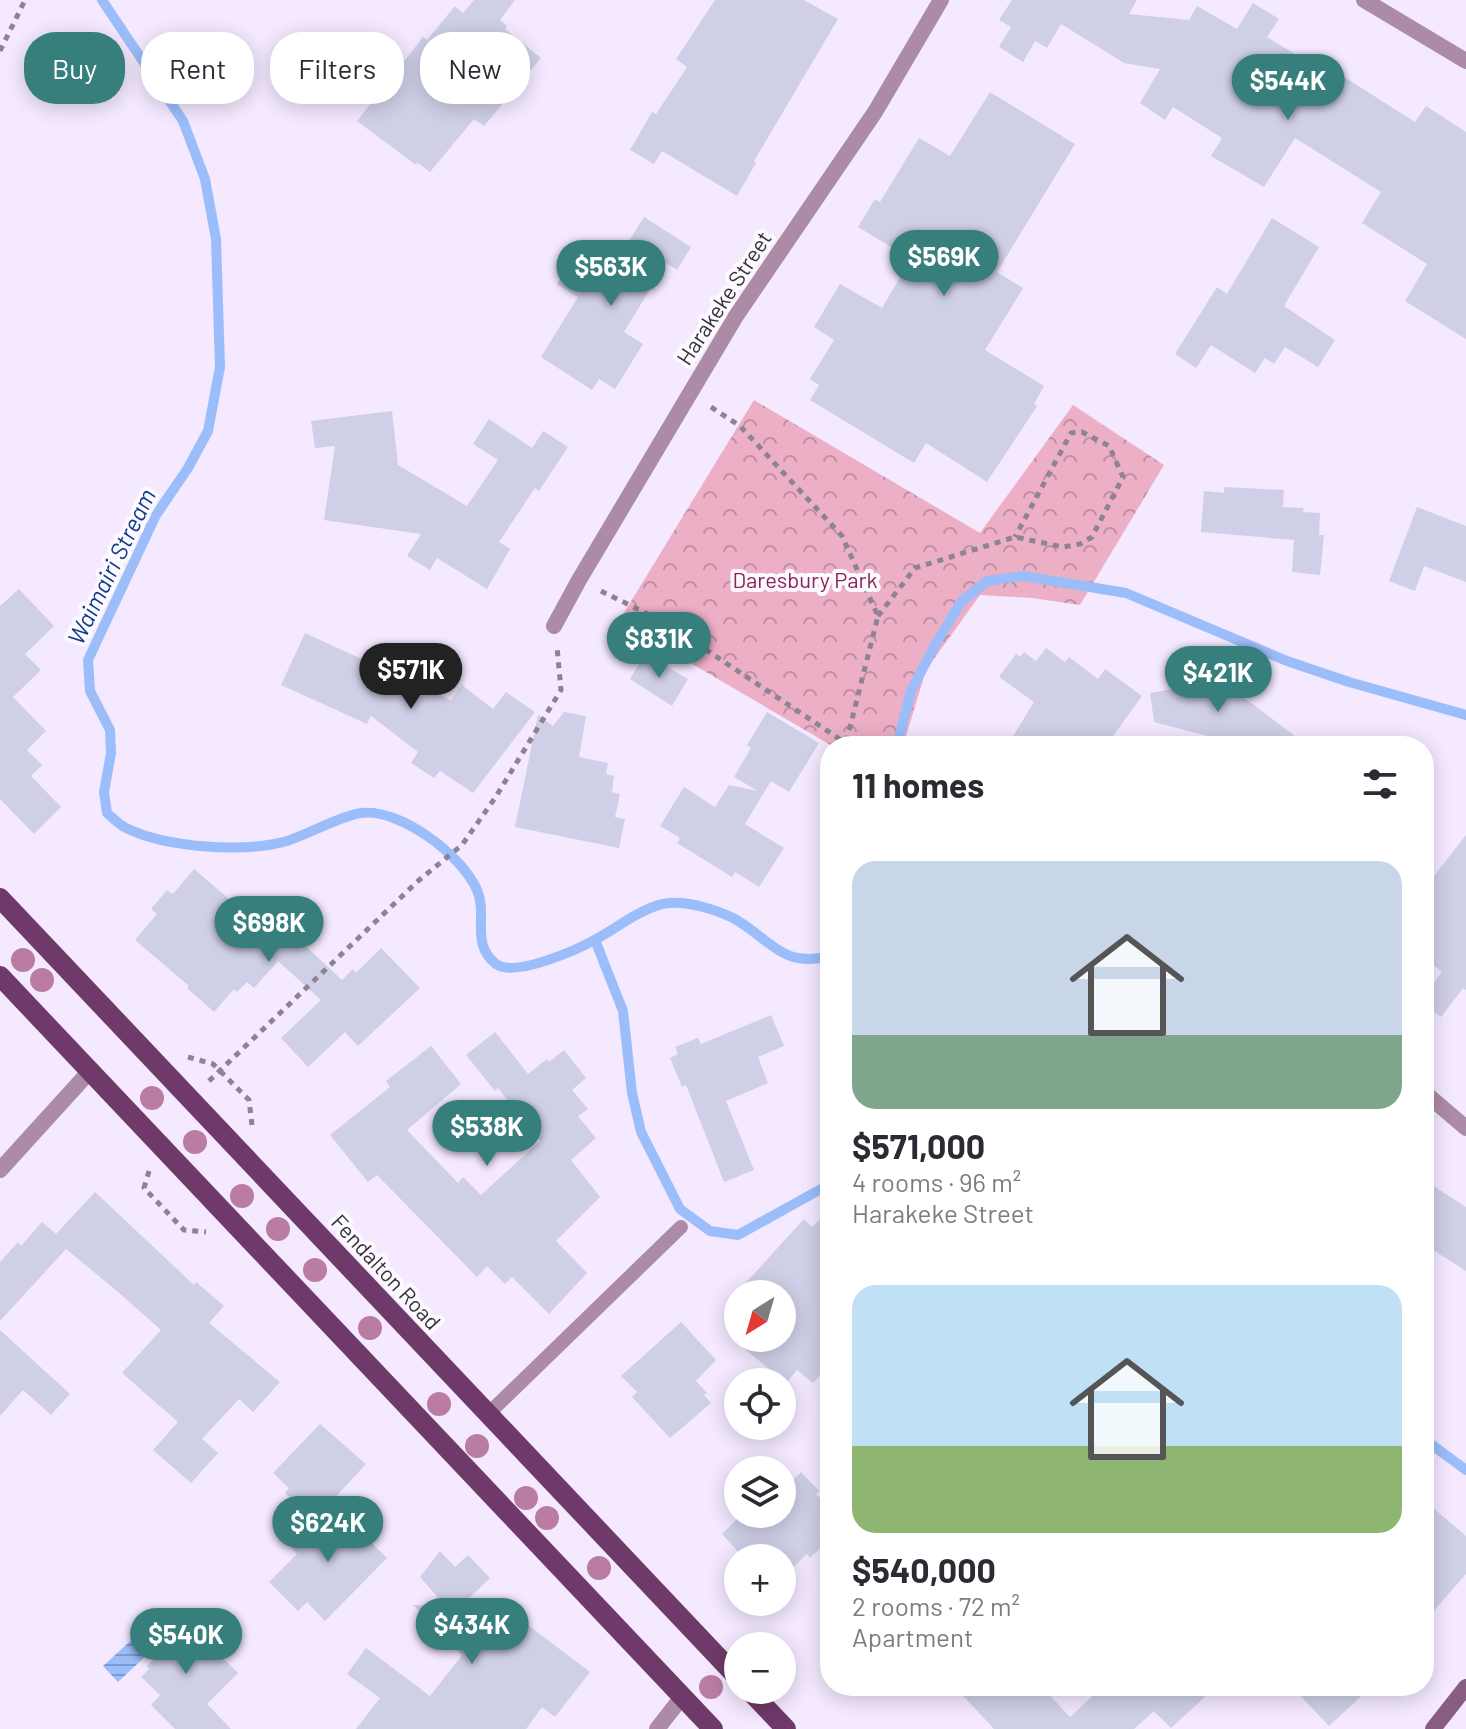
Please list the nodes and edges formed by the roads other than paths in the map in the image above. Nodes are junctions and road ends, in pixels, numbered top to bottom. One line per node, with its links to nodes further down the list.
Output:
1 (941, 0): 4 (street, Harakeke Street)
2 (1364, 0): 3 (street)
3 (1466, 61)
4 (554, 626)
5 (0, 898): 12 (main road, Fendalton Road)
6 (0, 976): 7 (main road)
7 (90, 1071): 10 (street); 15 (main road)
8 (1434, 1101): 9 (street)
9 (1466, 1128)
10 (0, 1170)
11 (681, 1227): 12 (lane)
12 (487, 1415): 13 (main road, Fendalton Road)
13 (724, 1663)
14 (1466, 1687): 20 (main road)
15 (682, 1697): 17 (street); 18 (main road)
16 (762, 1704): 19 (main road)
17 (657, 1729)
18 (713, 1729)
19 (786, 1729)
20 (1433, 1729)

